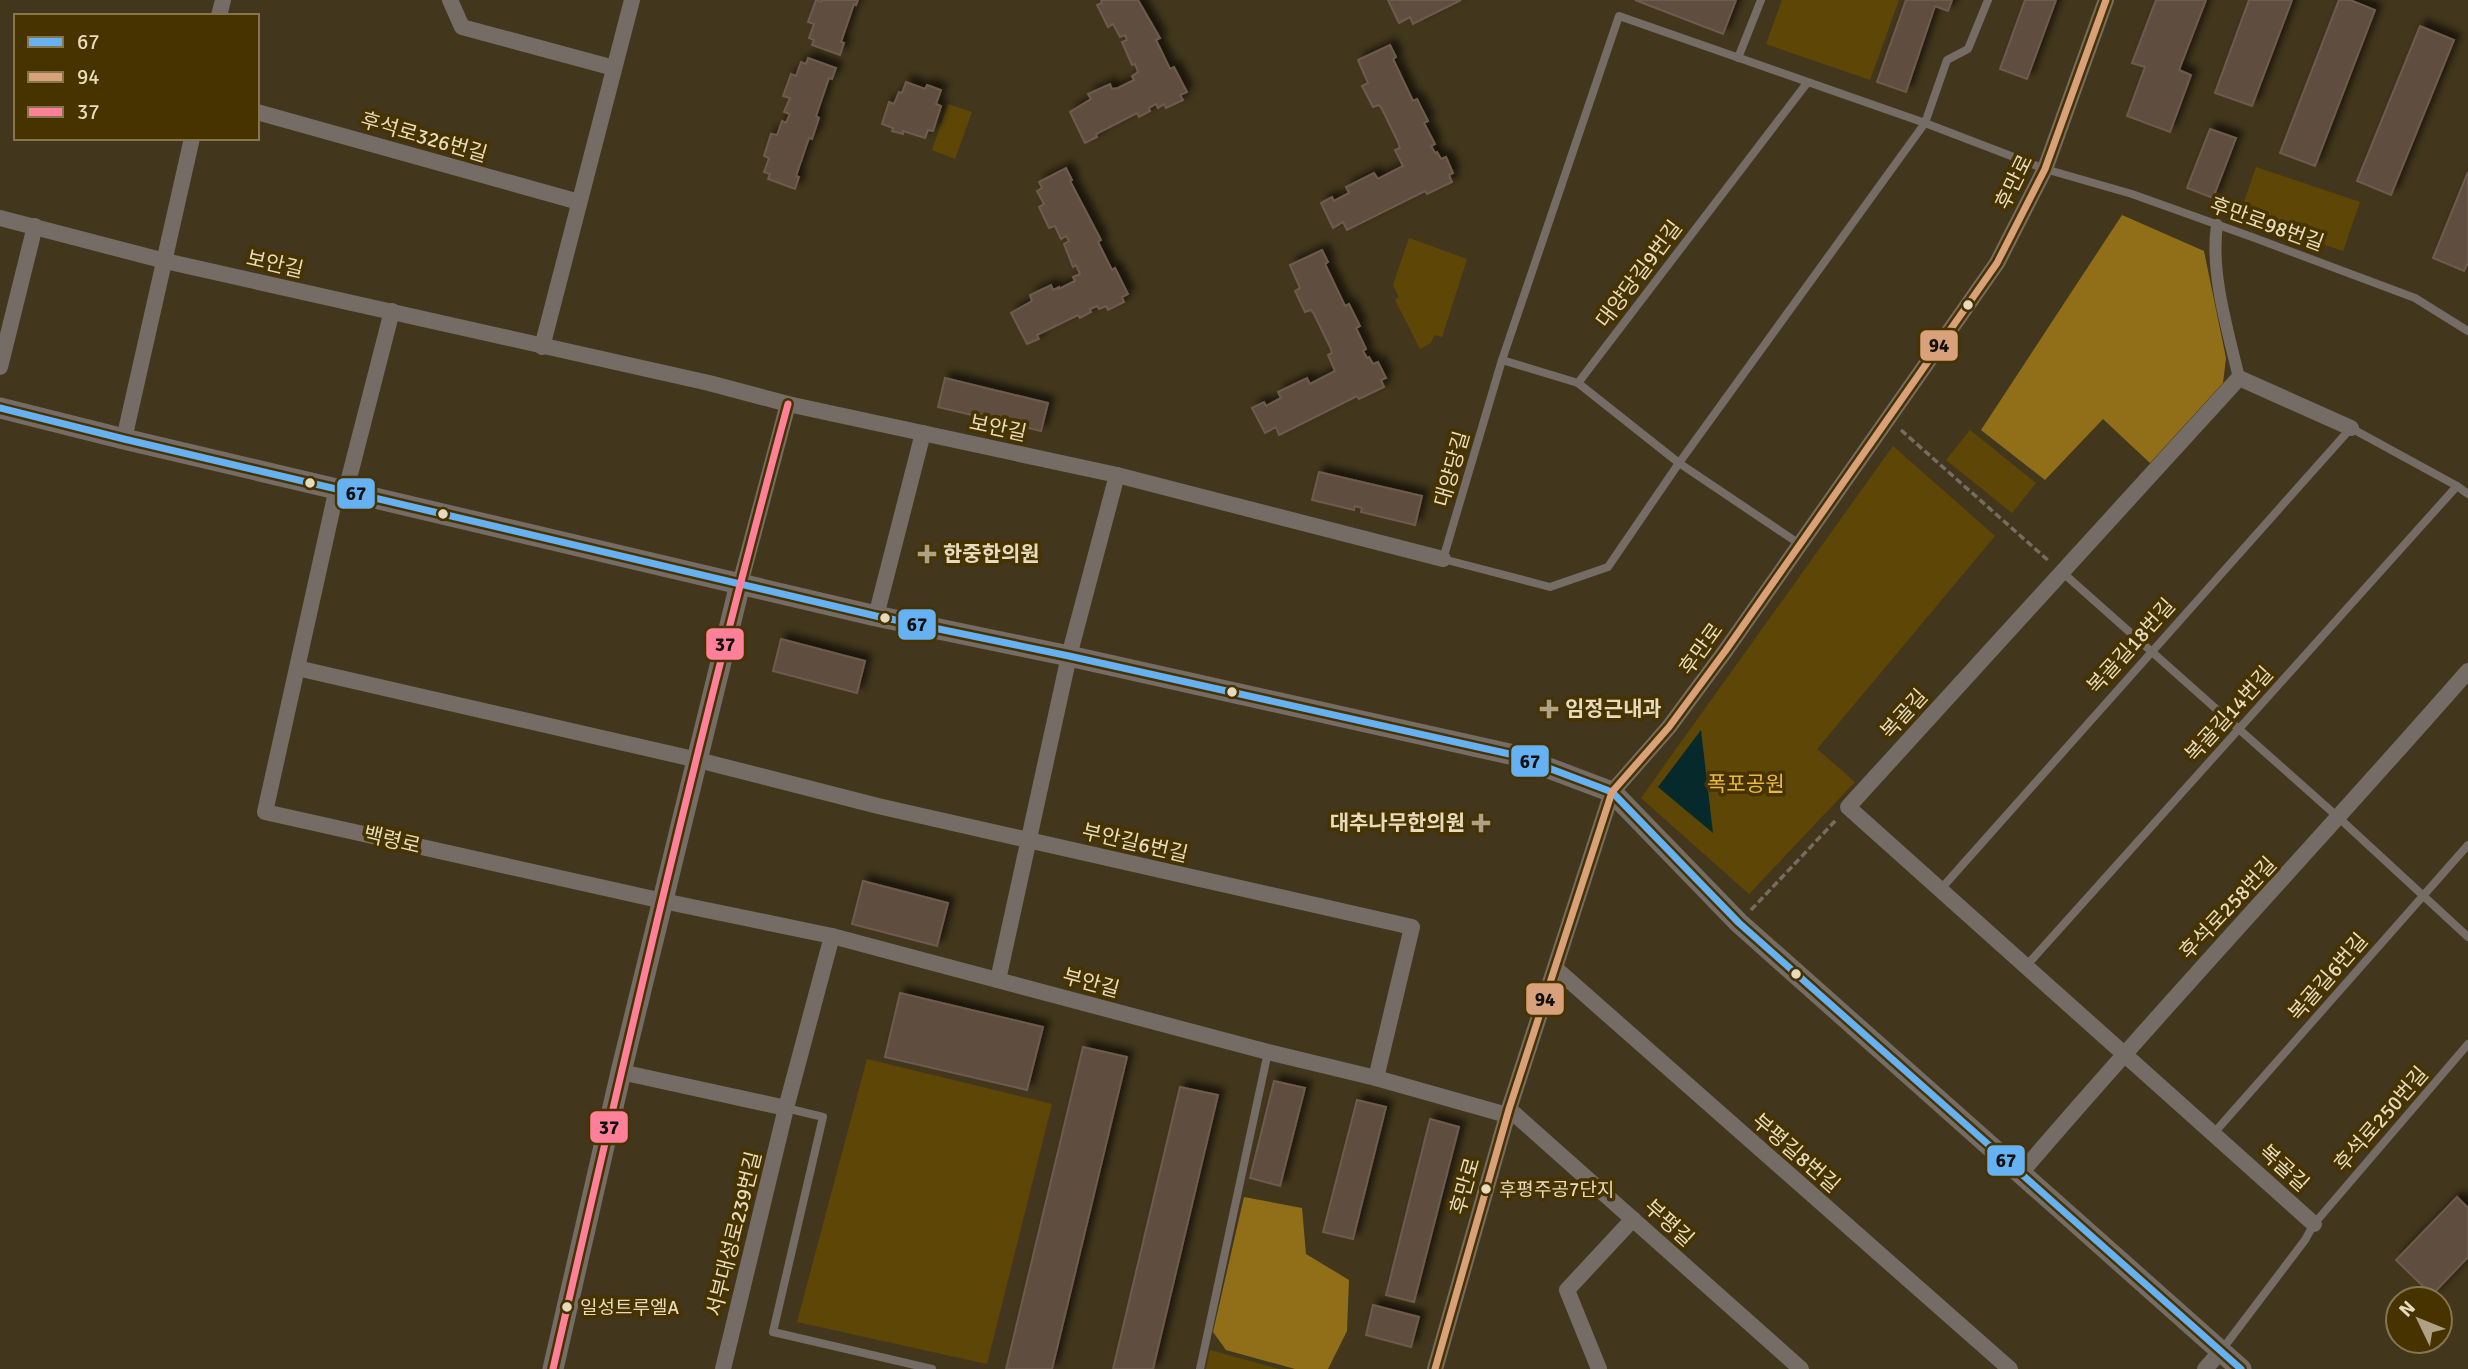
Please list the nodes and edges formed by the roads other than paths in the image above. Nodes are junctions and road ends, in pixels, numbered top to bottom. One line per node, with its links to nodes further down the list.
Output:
1 (450, 0): 7 (street)
2 (632, 0): 7 (street)
3 (1761, 0): 6 (lane)
4 (1988, 0): 10 (lane)
5 (2106, 0): 12 (street, 후만로)
6 (1738, 58): 8 (lane, 대양당길); 21 (lane, 대양당길)
7 (614, 68): 13 (street)
8 (1807, 83): 10 (lane, 대양당길); 24 (lane, 대양당길9번길)
9 (259, 113): 13 (street, 후석로326번길)
10 (1925, 123): 12 (lane, 대양당길); 30 (lane)
11 (192, 140): 17 (street)
12 (2045, 169): 15 (lane, 후만로98번길); 35 (street, 후만로)
13 (579, 202): 20 (street)
14 (0, 218): 16 (street, 보안길)
15 (2217, 225): 19 (lane, 후만로98번길); 23 (street)
16 (35, 226): 17 (street, 보안길); 22 (street)
17 (165, 261): 18 (street, 보안길); 29 (street)
18 (392, 312): 20 (street, 보안길); 33 (street, 백령로)
19 (2468, 331)
20 (542, 347): 25 (street, 보안길)
21 (1502, 360): 24 (lane); 36 (lane, 대양당길)
22 (0, 367)
23 (2239, 378): 27 (street); 37 (street, 복골길)
24 (1578, 383): 30 (lane)
25 (788, 404): 28 (street, 보안길); 38 (street)
26 (0, 408): 29 (street)
27 (2351, 428): 32 (lane); 40 (lane, 복골길18번길)
28 (923, 433): 31 (street, 보안길); 39 (street)
29 (124, 439): 33 (street)
30 (1679, 463): 35 (lane); 36 (lane)
31 (1117, 475): 36 (street, 보안길); 41 (street)
32 (2457, 486): 34 (lane); 44 (lane, 복골길14번길)
33 (341, 489): 38 (street); 42 (street, 백령로)
34 (2468, 494)
35 (1801, 545): 46 (street, 후만로)
36 (1443, 559)
37 (2062, 572): 40 (lane); 50 (street, 복골길)
38 (740, 584): 39 (street); 45 (street)
39 (876, 616): 41 (street)
40 (2150, 652): 44 (lane); 50 (lane, 복골길18번길)
41 (1069, 656): 46 (street); 48 (street)
42 (297, 668): 45 (street); 52 (street, 백령로)
43 (2468, 671): 47 (street, 후석로258번길)
44 (2239, 730): 47 (lane); 55 (lane, 복골길14번길)
45 (698, 760): 48 (street, 부안길6번길); 52 (street)
46 (1612, 792): 56 (street, 후만로); 66 (street)
47 (2339, 818): 51 (lane); 60 (street, 후석로258번길)
48 (1030, 841): 57 (street); 62 (street, 부안길6번길)
49 (2468, 845): 51 (lane, 복골길6번길)
50 (1940, 890): 55 (street, 복골길)
51 (2422, 896): 54 (lane); 65 (lane, 복골길6번길)
52 (663, 901): 53 (street, 부안길); 61 (street)
53 (832, 936): 57 (street, 부안길); 63 (street, 서부대성로239번길)
54 (2468, 937)
55 (2027, 965): 60 (street, 복골길)
56 (1555, 968): 64 (street, 후만로); 77 (street, 부평길8번길)
57 (998, 980): 59 (street, 부안길)
58 (2468, 1045): 68 (lane, 후석로250번길)
59 (1268, 1052): 62 (street, 부안길); 73 (lane)
60 (2124, 1052): 65 (street, 복골길); 66 (street, 후석로258번길)
61 (621, 1072): 63 (street); 70 (street)
62 (1376, 1078): 64 (street, 부안길)
63 (786, 1108): 71 (street, 서부대성로239번길); 72 (lane)
64 (1508, 1112): 67 (street, 부평길); 74 (street, 후만로)
65 (2214, 1133): 68 (street, 복골길)
66 (2020, 1174): 69 (street)
67 (1633, 1219): 75 (street); 76 (street, 부평길)
68 (2314, 1224): 69 (lane, 후석로250번길)
69 (2221, 1351): 78 (street); 79 (street)
70 (553, 1369)
71 (723, 1369)
72 (932, 1369)
73 (1200, 1369)
74 (1435, 1369)
75 (1599, 1369)
76 (1801, 1369)
77 (2010, 1369)
78 (2205, 1369)
79 (2241, 1369)

